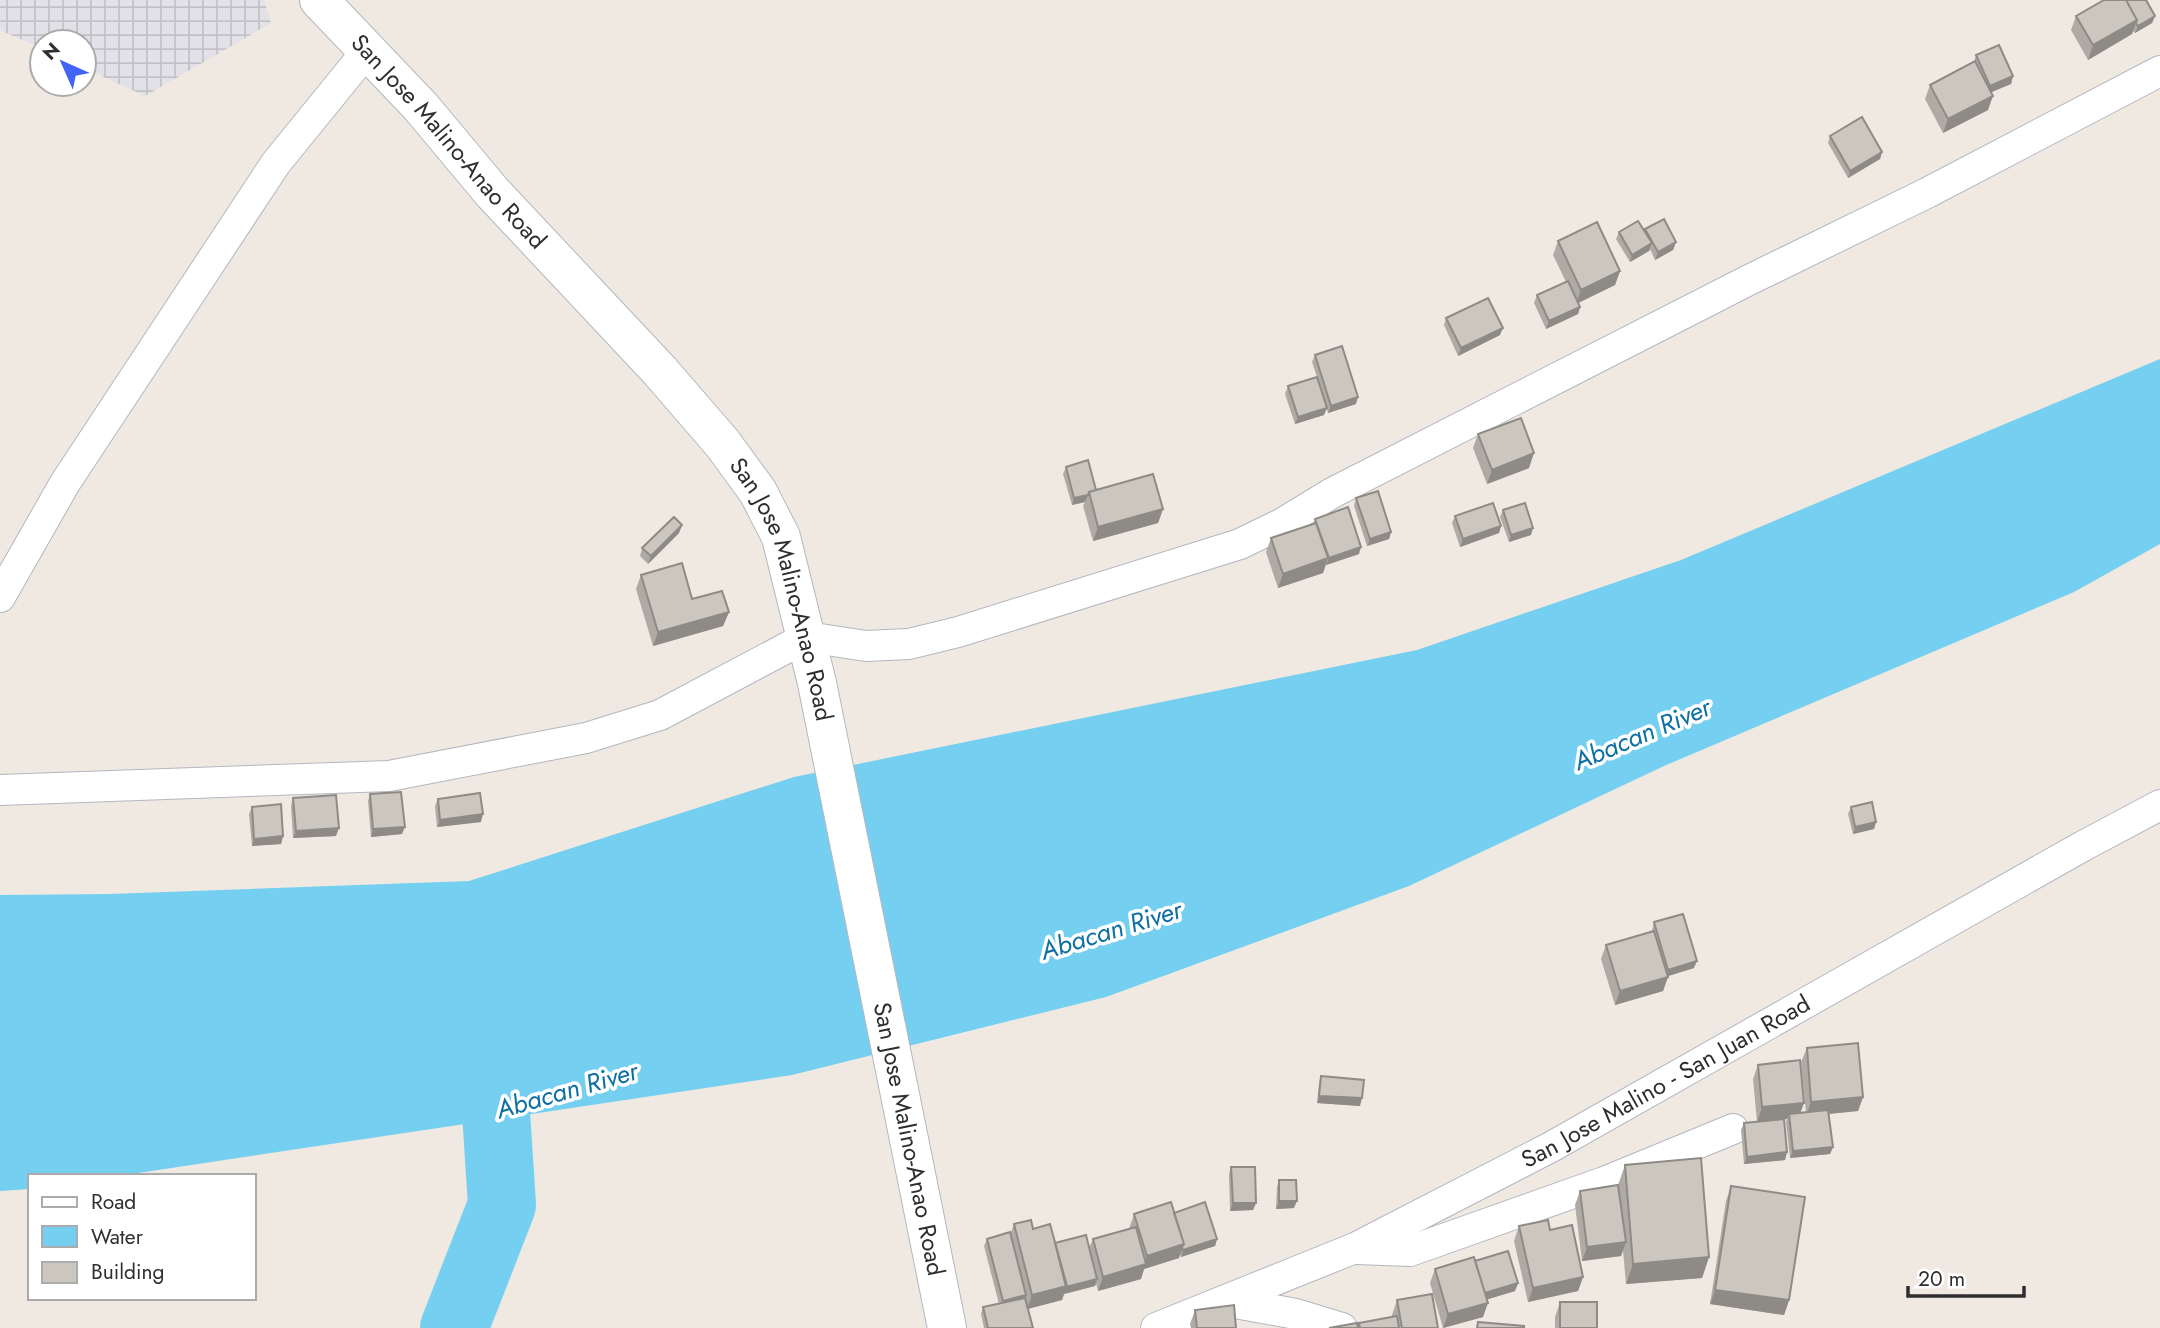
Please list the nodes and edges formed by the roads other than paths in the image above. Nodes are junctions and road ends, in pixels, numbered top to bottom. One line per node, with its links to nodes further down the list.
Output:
1 (319, 0): 2 (main road, San Jose Malino-Anao Road)
2 (367, 51): 4 (street); 5 (main road, San Jose Malino-Anao Road)
3 (2160, 71): 5 (street)
4 (0, 597)
5 (807, 637): 6 (street); 11 (main road, San Jose Malino-Anao Road)
6 (0, 790)
7 (2160, 805): 9 (street, San Jose Malino - San Juan Road)
8 (1733, 1129): 9 (street)
9 (1355, 1248): 10 (street, San Jose Malino - San Juan Road)
10 (1224, 1301): 12 (street, San Jose Malino - San Juan Road); 13 (street)
11 (947, 1328)
12 (1156, 1328)
13 (1342, 1328)

